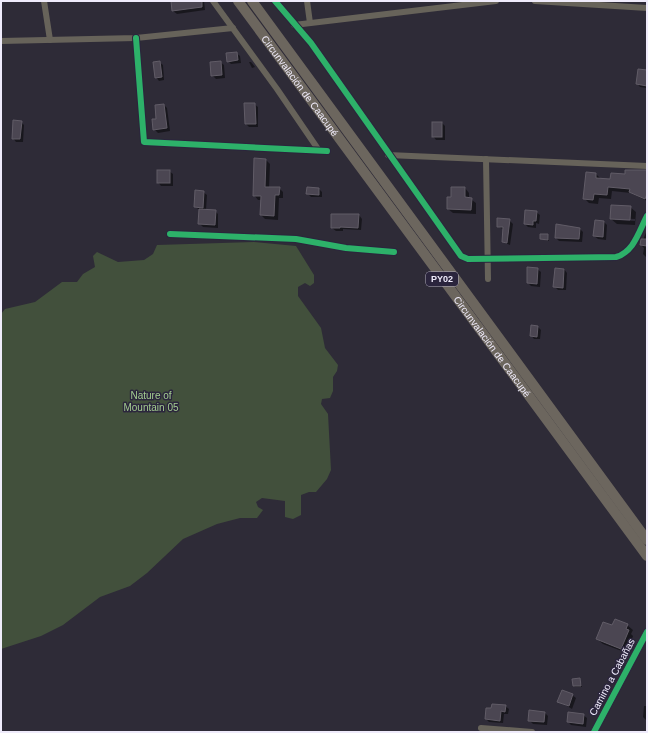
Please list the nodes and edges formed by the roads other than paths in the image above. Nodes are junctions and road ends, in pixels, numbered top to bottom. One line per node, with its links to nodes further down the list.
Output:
1 (44, 1): 14 (street)
2 (213, 1): 12 (street)
3 (238, 1): 27 (highway, Circunvalación de Caacupé / PY02)
4 (252, 1): 26 (highway, Circunvalación de Caacupé / PY02)
5 (275, 1): 11 (street)
6 (307, 1): 10 (street)
7 (496, 1): 10 (street)
8 (535, 1): 9 (street)
9 (647, 8)
10 (310, 23): 11 (street)
11 (294, 25): 18 (street)
12 (233, 28): 13 (street); 16 (street)
13 (136, 38): 14 (street); 16 (street)
14 (50, 40): 15 (street)
15 (1, 41)
16 (318, 150): 17 (street)
17 (327, 150)
18 (388, 154): 19 (street); 24 (street)
19 (486, 159): 20 (street); 24 (street)
20 (647, 166)
21 (647, 216): 24 (street)
22 (170, 234): 23 (street)
23 (394, 252)
24 (487, 258): 25 (street)
25 (488, 279)
26 (647, 540)
27 (647, 556)
28 (647, 632): 31 (street, Camino a Cabañas)
29 (481, 728): 30 (street)
30 (532, 732)
31 (594, 732)

